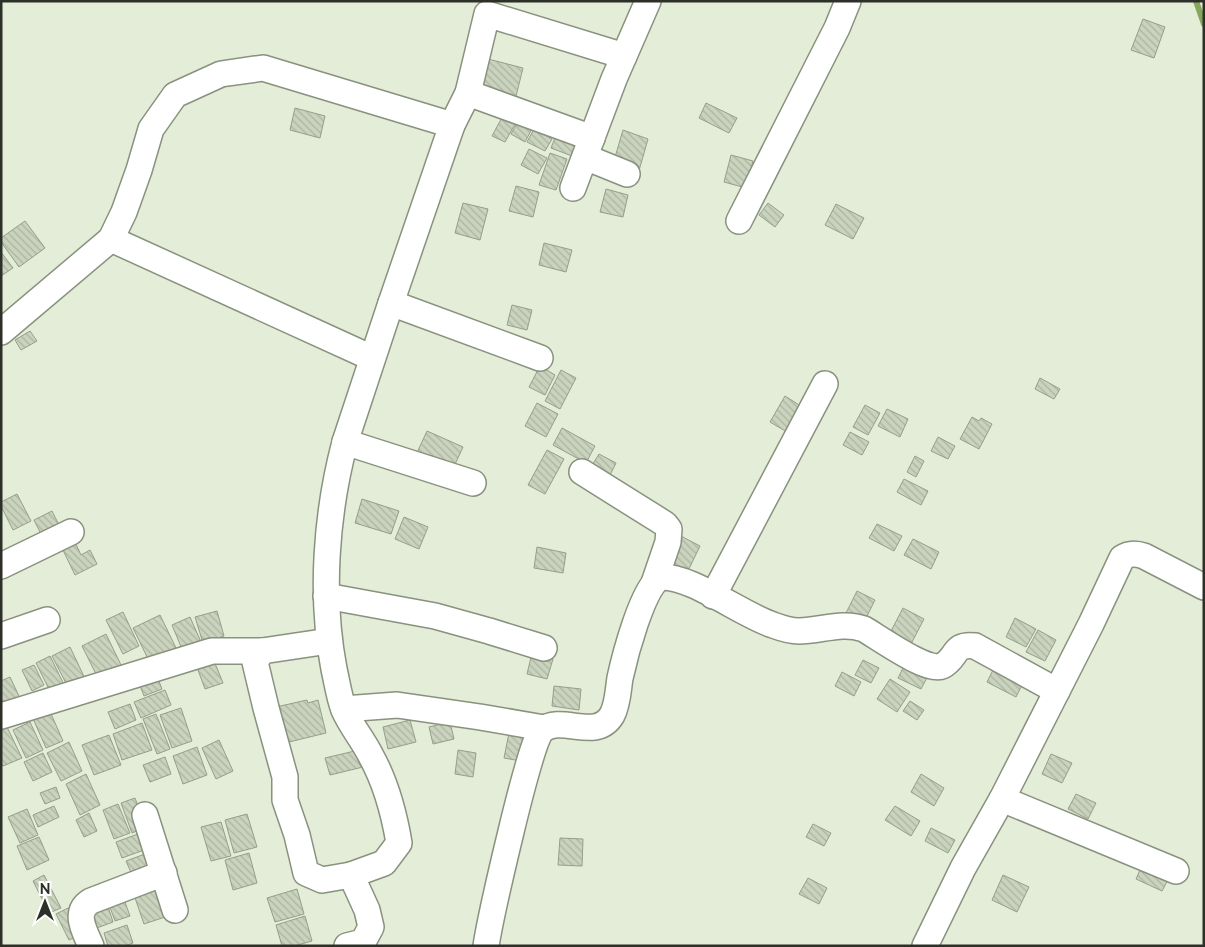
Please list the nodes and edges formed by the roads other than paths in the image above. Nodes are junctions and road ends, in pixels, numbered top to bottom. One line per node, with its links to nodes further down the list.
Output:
1 (648, 1): 3 (street)
2 (848, 1): 9 (street)
3 (624, 56): 4 (street); 6 (street)
4 (468, 93): 5 (street); 6 (street)
5 (452, 125): 10 (street); 11 (street)
6 (589, 147): 7 (street); 8 (street)
7 (627, 174)
8 (573, 188)
9 (739, 221)
10 (111, 238): 12 (street); 13 (street)
11 (391, 303): 13 (street); 14 (street)
12 (1, 332)
13 (372, 358): 16 (street)
14 (540, 358)
15 (825, 384): 24 (street)
16 (345, 442): 18 (street); 23 (street)
17 (582, 472): 21 (street)
18 (473, 483)
19 (72, 532): 20 (street)
20 (1, 566)
21 (655, 580): 24 (street); 33 (street)
22 (1204, 587): 30 (street)
23 (326, 596): 27 (street); 28 (street)
24 (713, 596): 30 (street)
25 (47, 620): 26 (street)
26 (1, 636)
27 (329, 641): 29 (street); 31 (street)
28 (544, 648)
29 (262, 651): 32 (street); 38 (street)
30 (1057, 690): 34 (street)
31 (344, 709): 33 (street); 38 (street)
32 (1, 716)
33 (544, 728): 42 (street)
34 (1002, 799): 36 (street); 43 (street)
35 (145, 814): 37 (street)
36 (1176, 871)
37 (164, 873): 39 (street); 40 (street)
38 (351, 876): 41 (street)
39 (175, 910)
40 (91, 946)
41 (347, 946)
42 (486, 946)
43 (925, 946)

